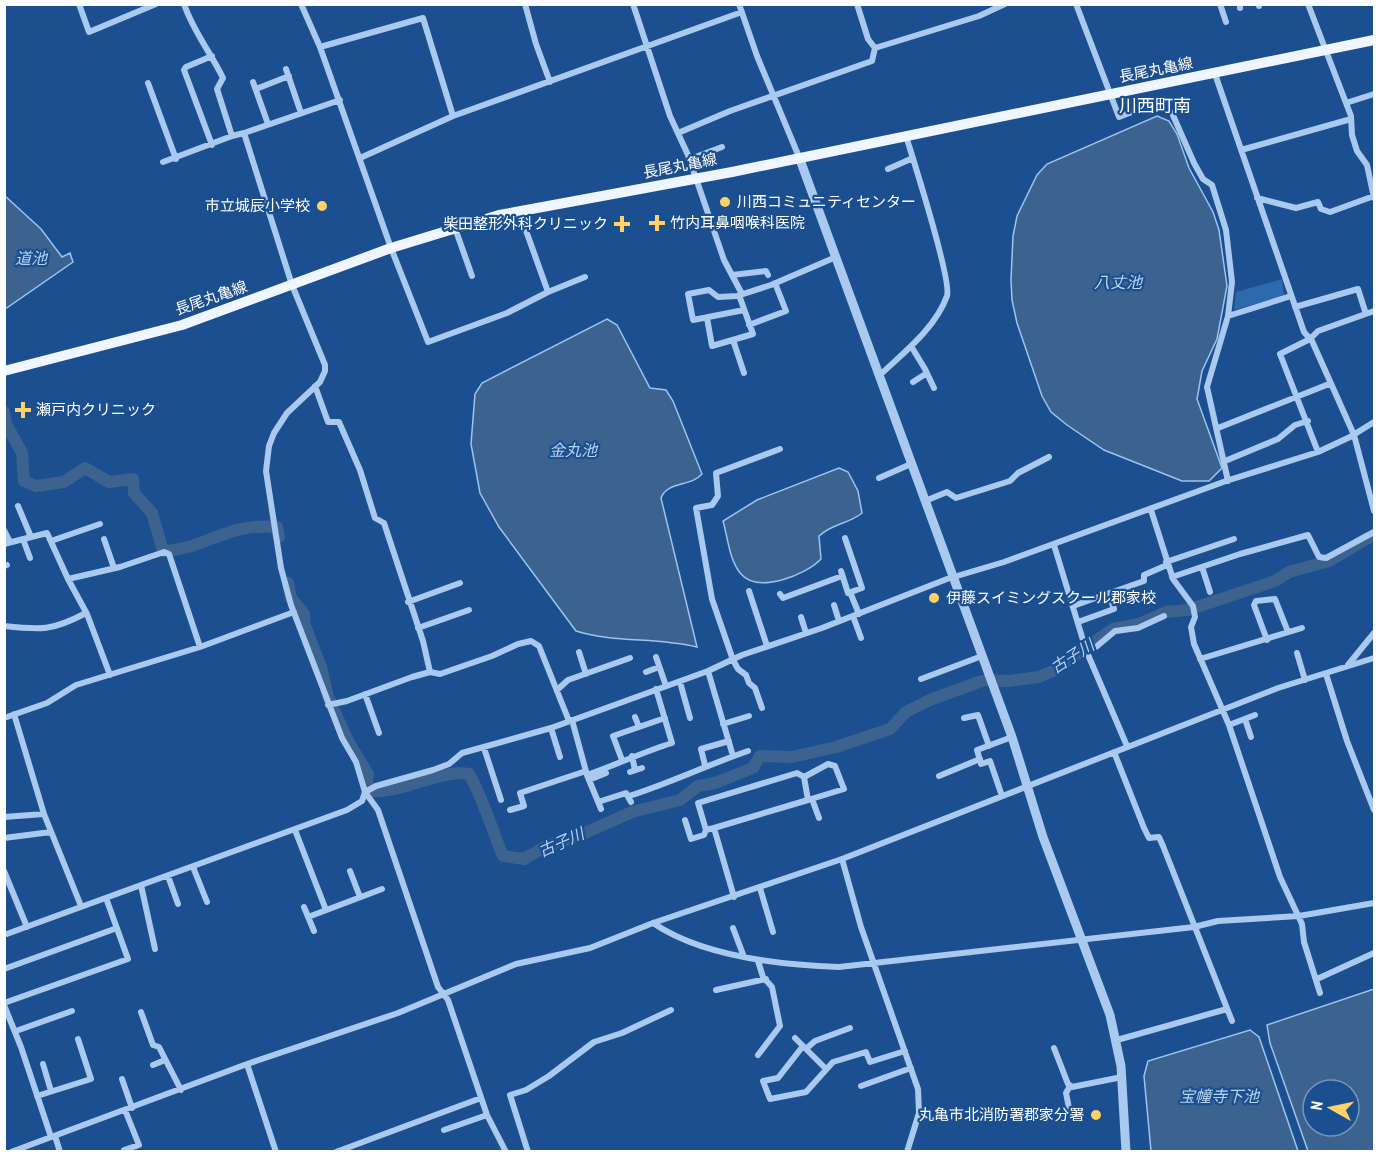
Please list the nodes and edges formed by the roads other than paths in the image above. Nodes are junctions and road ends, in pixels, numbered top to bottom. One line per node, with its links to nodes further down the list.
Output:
1 (79, 4): 2 (street)
2 (156, 4)
3 (184, 4): 20 (street)
4 (301, 4): 16 (street)
5 (525, 4): 24 (street)
6 (633, 4): 17 (street)
7 (739, 4): 13 (street)
8 (857, 4): 18 (street)
9 (1005, 4): 18 (street)
10 (1076, 4): 26 (street)
11 (1220, 4): 14 (street)
12 (1308, 4): 19 (street)
13 (742, 12): 17 (street); 28 (street)
14 (1226, 22)
15 (1374, 40): 19 (main road, 長尾丸亀線)
16 (320, 47): 29 (street); 32 (street)
17 (647, 47): 24 (street); 36 (street)
18 (875, 48): 28 (street)
19 (1326, 50): 22 (main road, 長尾丸亀線); 30 (street)
20 (212, 56): 37 (street); 39 (street)
21 (286, 69): 23 (street)
22 (1215, 74): 26 (main road, 長尾丸亀線); 41 (street)
23 (289, 76): 31 (street); 34 (street)
24 (550, 82): 32 (street)
25 (148, 83): 45 (street)
26 (1109, 94): 38 (main road, 長尾丸亀線); 69 (street)
27 (1374, 94): 30 (street)
28 (776, 97): 36 (street); 42 (street)
29 (340, 100): 31 (street); 43 (street)
30 (1346, 103): 33 (street)
31 (301, 113): 34 (street)
32 (453, 116): 43 (street)
33 (1351, 120): 41 (street); 50 (street)
34 (268, 124): 35 (street)
35 (244, 132): 37 (street); 61 (street)
36 (678, 133): 46 (street)
37 (232, 136): 39 (street)
38 (906, 136): 42 (main road, 長尾丸亀線); 44 (street)
39 (212, 145): 45 (street)
40 (722, 147): 46 (street)
41 (1241, 150): 51 (street)
42 (799, 157): 49 (main road, 長尾丸亀線); 55 (street)
43 (360, 158): 54 (street)
44 (913, 158): 48 (street); 74 (street)
45 (176, 159): 47 (street)
46 (690, 159): 49 (street)
47 (163, 162)
48 (888, 169)
49 (696, 178): 52 (main road, 長尾丸亀線); 56 (street)
50 (1374, 197): 51 (street)
51 (1257, 198): 64 (street)
52 (519, 212): 53 (main road, 長尾丸亀線); 62 (street)
53 (454, 228): 54 (main road, 長尾丸亀線); 58 (street)
54 (391, 248): 61 (main road, 長尾丸亀線); 62 (street)
55 (836, 257): 60 (street); 78 (street)
56 (732, 275): 57 (street); 63 (street)
57 (768, 275)
58 (472, 276)
59 (585, 277): 62 (street)
60 (775, 283): 63 (street); 71 (street)
61 (292, 285): 75 (main road, 長尾丸亀線); 81 (street)
62 (548, 292)
63 (740, 295): 66 (street); 70 (street)
64 (1291, 296): 65 (street); 69 (street)
65 (1295, 308): 68 (street); 72 (street)
66 (744, 310): 70 (street); 71 (street)
67 (1374, 311): 68 (street)
68 (1366, 314): 72 (street)
69 (1228, 316): 86 (street)
70 (708, 318): 73 (street)
71 (749, 325): 73 (street)
72 (1310, 339): 80 (street); 83 (street)
73 (733, 340): 76 (street)
74 (911, 346): 77 (street); 78 (street)
75 (4, 371)
76 (744, 373)
77 (927, 373): 79 (street); 82 (street)
78 (879, 376): 92 (street)
79 (913, 382)
80 (1329, 384): 83 (street); 87 (street)
81 (315, 386): 125 (street); 129 (street)
82 (934, 388)
83 (1298, 397): 84 (street); 86 (street)
84 (1308, 421): 89 (street); 91 (street)
85 (1374, 422): 87 (street)
86 (1218, 428): 91 (street)
87 (1354, 435): 89 (street); 100 (street)
88 (780, 449): 97 (street)
89 (1318, 452): 94 (street)
90 (1049, 457): 95 (street)
91 (1225, 461): 94 (street)
92 (911, 464): 93 (street); 95 (street)
93 (879, 478)
94 (1228, 481): 99 (street)
95 (925, 501): 117 (street)
96 (18, 506): 104 (street)
97 (696, 507): 98 (street); 154 (street)
98 (687, 509)
99 (1151, 510): 111 (street); 113 (street)
100 (1374, 511)
101 (100, 524): 109 (street)
102 (4, 530): 110 (street)
103 (1374, 532): 114 (street)
104 (31, 537): 106 (street); 109 (street)
105 (844, 538): 121 (street)
106 (23, 539): 110 (street); 112 (street)
107 (104, 539): 115 (street)
108 (1234, 539): 113 (street)
109 (51, 541): 118 (street)
110 (7, 543)
111 (1054, 545): 117 (street); 127 (street)
112 (30, 558)
113 (1167, 564): 116 (street); 123 (street)
114 (1202, 567): 116 (street); 122 (street)
115 (114, 568): 118 (street); 145 (street)
116 (1172, 577): 153 (street)
117 (953, 578): 131 (street); 149 (street)
118 (68, 579): 130 (street)
119 (460, 583): 125 (street)
120 (749, 591): 144 (street)
121 (850, 592): 124 (street); 131 (street)
122 (1210, 592)
123 (1109, 593): 127 (street); 135 (street)
124 (780, 594)
125 (408, 602): 137 (street)
126 (834, 605): 134 (street)
127 (1073, 606): 135 (street)
128 (469, 610): 137 (street)
129 (294, 612): 145 (street); 170 (street)
130 (86, 613): 136 (street); 162 (street)
131 (856, 615): 134 (street); 142 (street)
132 (1164, 616): 146 (street)
133 (801, 617): 140 (street)
134 (839, 621): 140 (street)
135 (1078, 622): 146 (street)
136 (4, 626)
137 (418, 628): 158 (street)
138 (1302, 628): 139 (street)
139 (1287, 632): 143 (street); 143 (street)
140 (806, 633): 144 (street)
141 (1374, 633): 155 (street)
142 (861, 638)
143 (1267, 640): 153 (street)
144 (767, 646): 154 (street)
145 (200, 647): 162 (street)
146 (1085, 647): 192 (street)
147 (579, 652): 160 (street)
148 (1297, 653): 164 (street)
149 (982, 656): 163 (street); 188 (street)
150 (656, 657): 156 (street)
151 (630, 658): 160 (street)
152 (1374, 658): 155 (street)
153 (1200, 659): 172 (street)
154 (733, 660): 157 (street); 171 (street)
155 (1348, 665): 161 (street)
156 (659, 667): 159 (street); 166 (street)
157 (708, 671): 165 (street); 183 (street)
158 (430, 672): 168 (street); 169 (street)
159 (646, 672)
160 (586, 674): 168 (street)
161 (1326, 674): 164 (street); 213 (street)
162 (110, 675): 173 (street)
163 (921, 679)
164 (1305, 680): 172 (street)
165 (680, 682): 166 (street); 179 (street)
166 (666, 686): 167 (street)
167 (656, 689): 178 (street); 182 (street)
168 (556, 690): 182 (street)
169 (365, 694): 170 (street); 187 (street)
170 (328, 705): 208 (street)
171 (762, 708)
172 (1222, 710): 184 (street); 192 (street)
173 (14, 714): 176 (street); 214 (street)
174 (1255, 715): 181 (street)
175 (749, 716): 183 (street)
176 (4, 717)
177 (635, 717): 185 (street)
178 (665, 718): 185 (street); 196 (street)
179 (691, 718)
180 (964, 718): 191 (street)
181 (1245, 719): 184 (street); 189 (street)
182 (571, 721): 186 (street); 204 (street)
183 (723, 724): 190 (street)
184 (1228, 725): 240 (street)
185 (639, 727): 200 (street)
186 (551, 728): 193 (street); 198 (street)
187 (379, 733)
188 (1012, 737): 191 (street); 207 (street)
189 (1251, 737)
190 (729, 741): 197 (street); 201 (street)
191 (989, 746): 199 (street)
192 (1127, 746): 195 (street)
193 (484, 748): 208 (street); 211 (street)
194 (748, 751): 197 (street)
195 (1114, 752): 207 (street); 244 (street)
196 (632, 756): 200 (street); 202 (street)
197 (733, 756): 201 (street)
198 (560, 757)
199 (980, 759): 205 (street); 209 (street)
200 (622, 760): 204 (street)
201 (705, 765): 204 (street)
202 (636, 770)
203 (606, 773): 204 (street)
204 (587, 775): 212 (street)
205 (939, 776)
206 (804, 777): 210 (street); 210 (street); 220 (street)
207 (1027, 786): 209 (street); 250 (street)
208 (366, 791): 219 (street); 262 (street)
209 (1002, 796): 223 (street)
210 (810, 799): 216 (street); 218 (street)
211 (501, 800)
212 (510, 810)
213 (1374, 810)
214 (44, 814): 215 (street); 221 (street)
215 (4, 817)
216 (819, 818)
217 (684, 820): 220 (street)
218 (714, 828): 220 (street); 232 (street)
219 (295, 830): 224 (street); 239 (street)
220 (706, 830)
221 (51, 832): 222 (street); 237 (street)
222 (4, 838)
223 (842, 860): 229 (street); 256 (street)
224 (193, 867): 227 (street); 234 (street)
225 (4, 871): 243 (street)
226 (350, 871): 231 (street)
227 (168, 876): 228 (street); 236 (street)
228 (141, 885): 233 (street); 251 (street)
229 (760, 888): 232 (street); 248 (street)
230 (382, 889): 231 (street)
231 (360, 897): 239 (street)
232 (734, 897): 242 (street)
233 (106, 898): 237 (street); 245 (street)
234 (207, 902)
235 (1374, 903): 240 (street)
236 (178, 904)
237 (81, 906): 243 (street)
238 (304, 907): 241 (street)
239 (326, 910): 241 (street)
240 (1299, 916): 244 (street); 260 (street)
241 (308, 917): 247 (street)
242 (653, 923): 253 (street); 262 (street)
243 (27, 927): 249 (street)
244 (1194, 927): 250 (street); 266 (street)
245 (117, 928): 254 (street); 258 (street)
246 (734, 928): 253 (street)
247 (314, 931)
248 (773, 932)
249 (4, 935)
250 (1082, 940): 256 (street); 274 (street)
251 (155, 950)
252 (1374, 953): 260 (street)
253 (744, 957): 255 (street)
254 (128, 959): 257 (street); 264 (street)
255 (758, 960): 256 (street); 259 (street)
256 (876, 964): 277 (street)
257 (131, 967)
258 (4, 969)
259 (766, 979): 261 (street); 278 (street)
260 (1317, 979): 263 (street)
261 (716, 990)
262 (442, 993): 281 (street); 292 (street)
263 (1320, 993)
264 (4, 1004): 271 (street)
265 (671, 1010): 304 (street)
266 (1227, 1010): 269 (street); 274 (street)
267 (72, 1011): 271 (street)
268 (141, 1012): 279 (street)
269 (1232, 1021)
270 (850, 1028): 275 (street)
271 (16, 1031): 291 (street)
272 (795, 1038): 275 (street)
273 (78, 1039): 290 (street)
274 (1117, 1040): 285 (street)
275 (805, 1047): 284 (street); 284 (street)
276 (1054, 1048): 288 (street)
277 (905, 1051): 283 (street); 284 (street)
278 (758, 1055)
279 (165, 1060): 282 (street); 289 (street)
280 (43, 1064): 290 (street)
281 (247, 1064): 289 (street); 301 (street)
282 (153, 1065)
283 (911, 1068): 287 (street); 305 (street)
284 (826, 1069)
285 (1122, 1077): 288 (street); 306 (street)
286 (122, 1079): 294 (street)
287 (861, 1086)
288 (1070, 1086): 293 (street)
289 (181, 1090): 294 (street)
290 (51, 1091): 291 (street)
291 (37, 1096): 297 (street)
292 (481, 1098): 295 (street); 302 (street)
293 (1069, 1108)
294 (128, 1109): 297 (street); 298 (street)
295 (487, 1115): 296 (street); 303 (street)
296 (444, 1130)
297 (53, 1137): 299 (street); 300 (street)
298 (124, 1150)
299 (15, 1151)
300 (60, 1152)
301 (276, 1152)
302 (336, 1152)
303 (506, 1152)
304 (528, 1152)
305 (907, 1152)
306 (1126, 1152)

